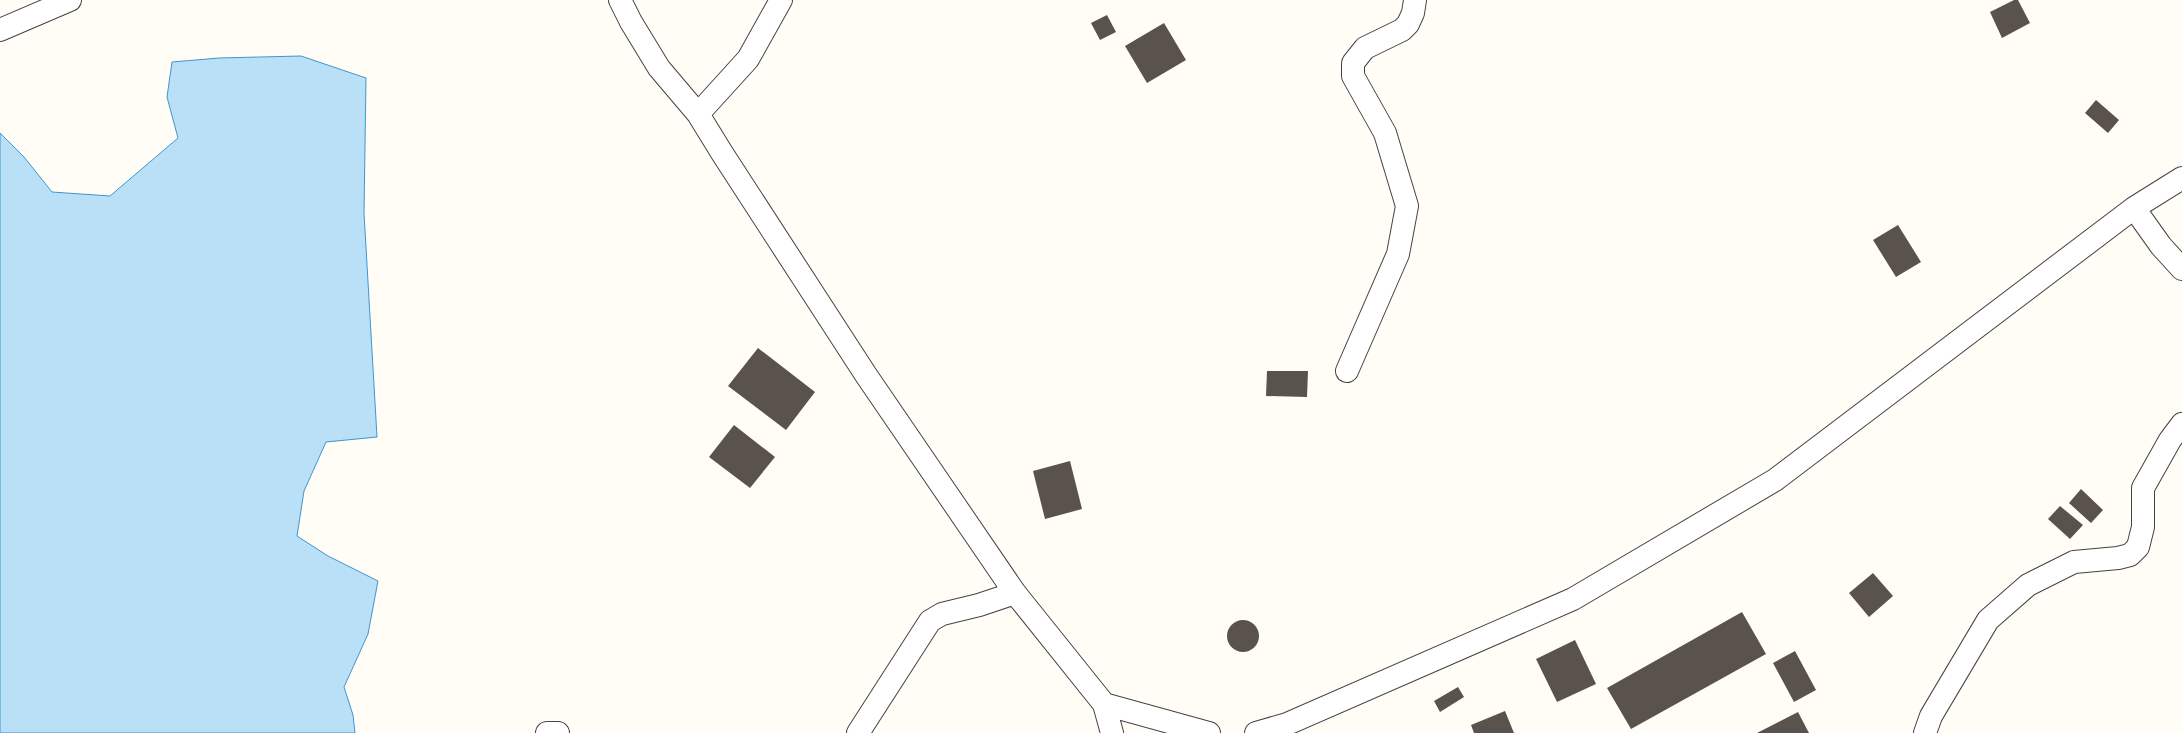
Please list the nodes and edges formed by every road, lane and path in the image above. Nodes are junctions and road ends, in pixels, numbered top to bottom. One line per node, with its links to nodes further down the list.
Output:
1 (70, 0): 5 (street)
2 (620, 0): 6 (street)
3 (781, 0): 6 (street)
4 (1415, 0): 10 (street)
5 (0, 30)
6 (698, 114): 12 (street)
7 (2182, 178): 8 (street)
8 (2134, 208): 9 (street); 19 (street)
9 (2182, 269)
10 (1347, 371)
11 (2182, 424): 20 (street)
12 (1015, 593): 13 (street); 16 (street)
13 (1104, 704): 17 (street); 18 (street)
14 (547, 733): 15 (street)
15 (558, 733)
16 (858, 733)
17 (1112, 733)
18 (1209, 733)
19 (1256, 733)
20 (1925, 733)

